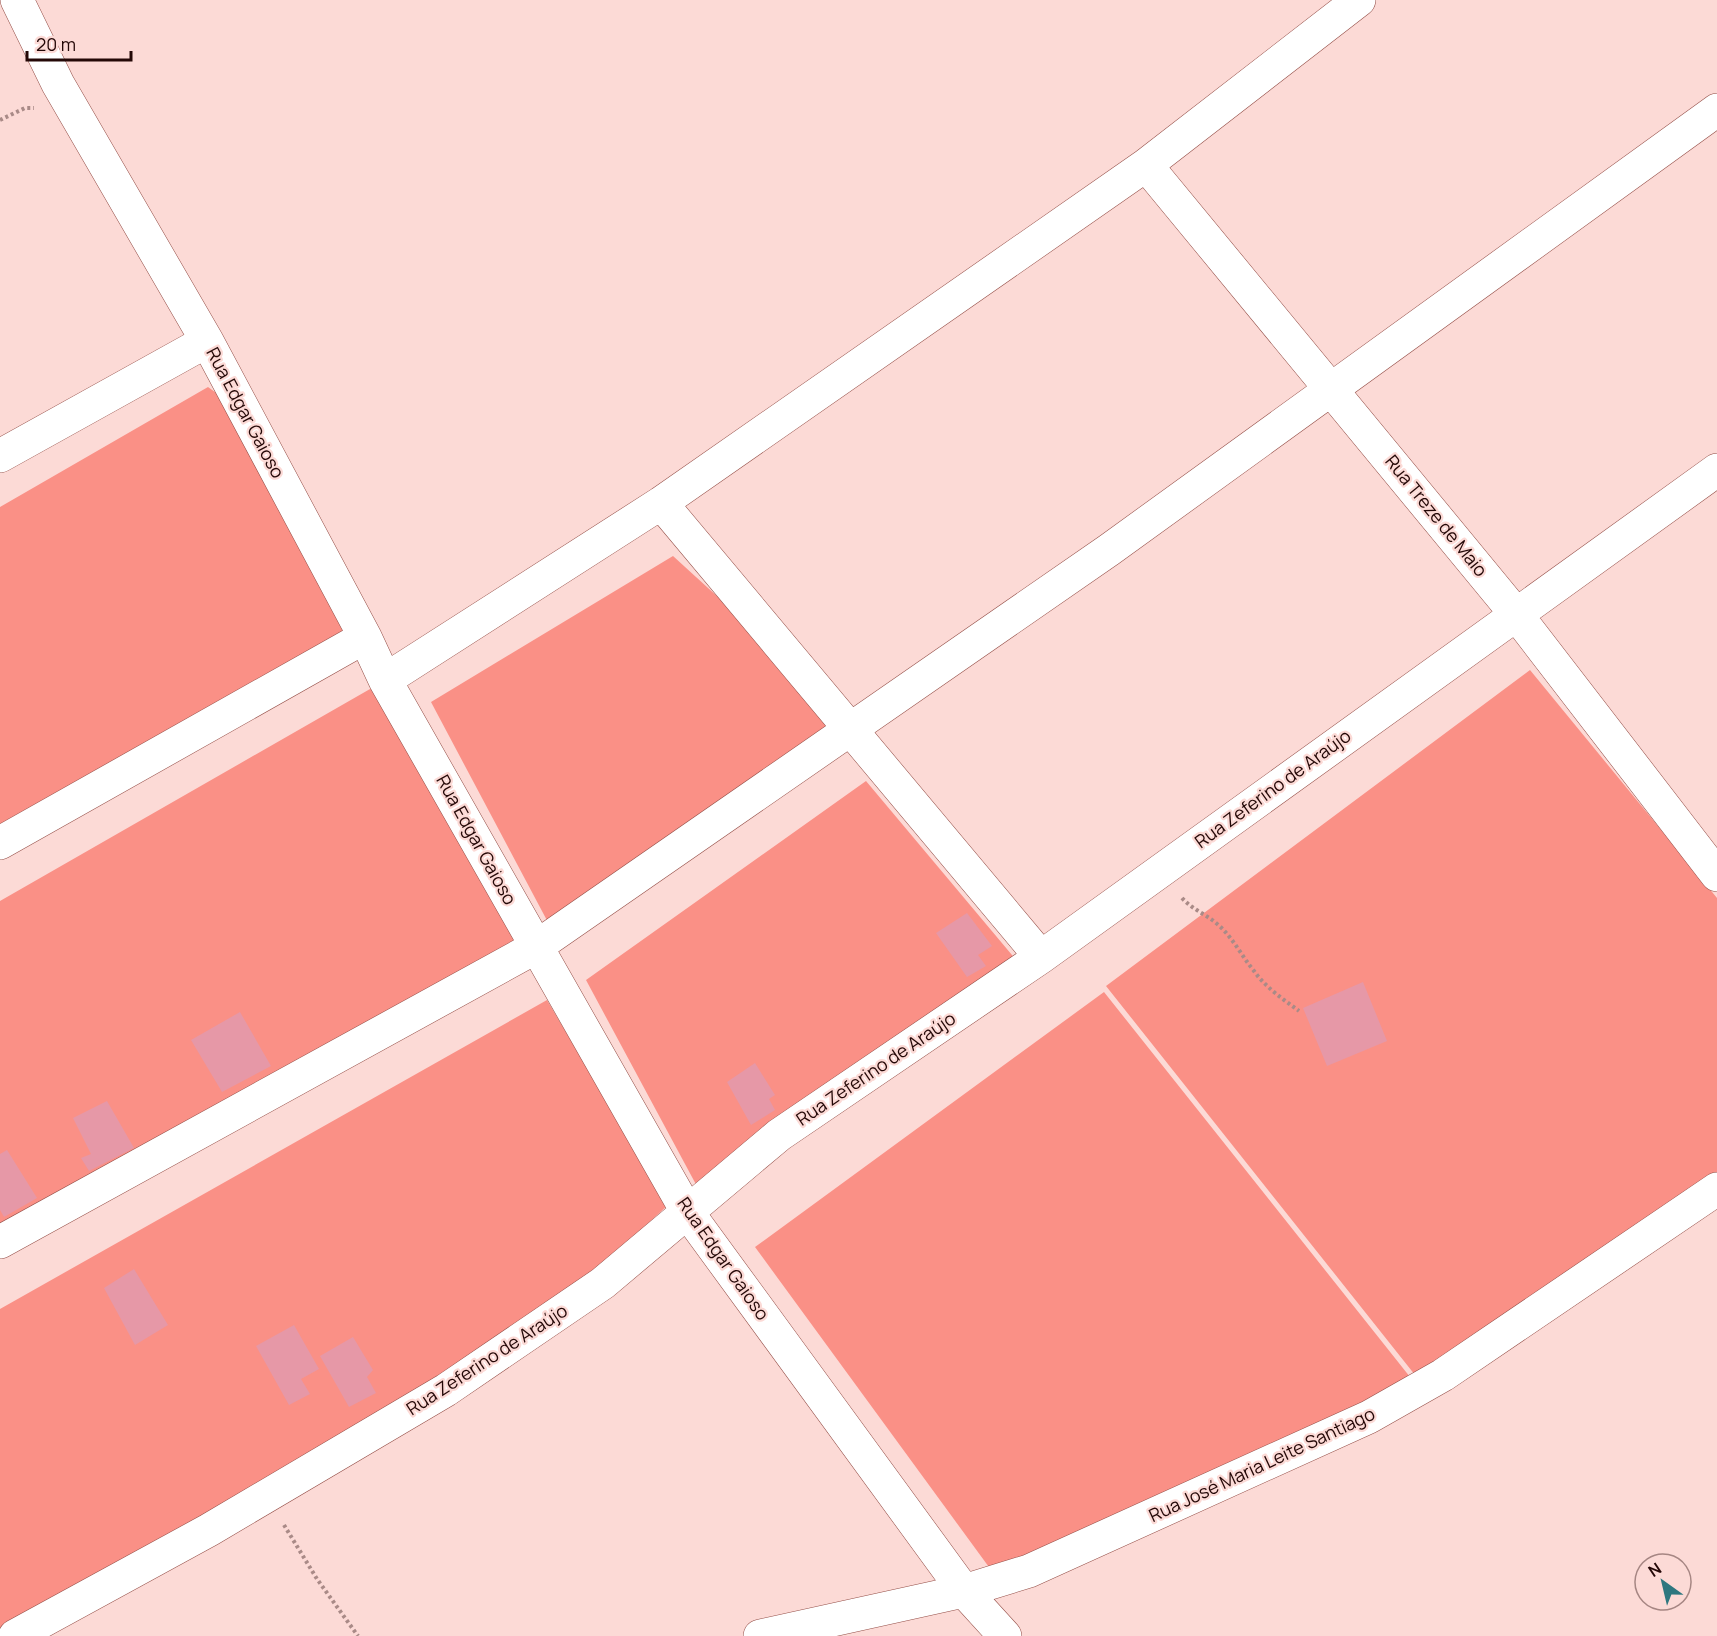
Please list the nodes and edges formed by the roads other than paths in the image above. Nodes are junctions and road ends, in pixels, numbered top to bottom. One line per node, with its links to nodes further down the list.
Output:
1 (17, 0): 5 (street, Rua Edgar Gaioso)
2 (1359, 0): 4 (street)
3 (1717, 110): 6 (street)
4 (1146, 165): 6 (street, Rua Treze de Maio); 9 (street)
5 (207, 340): 7 (street); 11 (street, Rua Edgar Gaioso)
6 (1331, 389): 10 (street, Rua Treze de Maio); 13 (street)
7 (0, 456)
8 (1717, 470): 10 (street, Rua Zeferino de Araújo)
9 (661, 503): 12 (street); 13 (street)
10 (1516, 614): 15 (street, Rua Treze de Maio); 17 (street, Rua Zeferino de Araújo)
11 (365, 637): 12 (street, Rua Edgar Gaioso); 14 (street)
12 (385, 680): 16 (street, Rua Edgar Gaioso)
13 (850, 728): 16 (street); 17 (street)
14 (0, 843)
15 (1717, 875)
16 (536, 947): 19 (street, Rua Edgar Gaioso); 20 (street)
17 (1041, 957): 19 (street, Rua Zeferino de Araújo)
18 (1717, 1189): 21 (street, Rua José Maria Leite Santiago)
19 (688, 1213): 21 (street, Rua Edgar Gaioso); 22 (street, Rua Zeferino de Araújo)
20 (0, 1242)
21 (964, 1592): 23 (street, Rua José Maria Leite Santiago); 24 (street, Rua Edgar Gaioso)
22 (15, 1636)
23 (760, 1636)
24 (1005, 1636)

